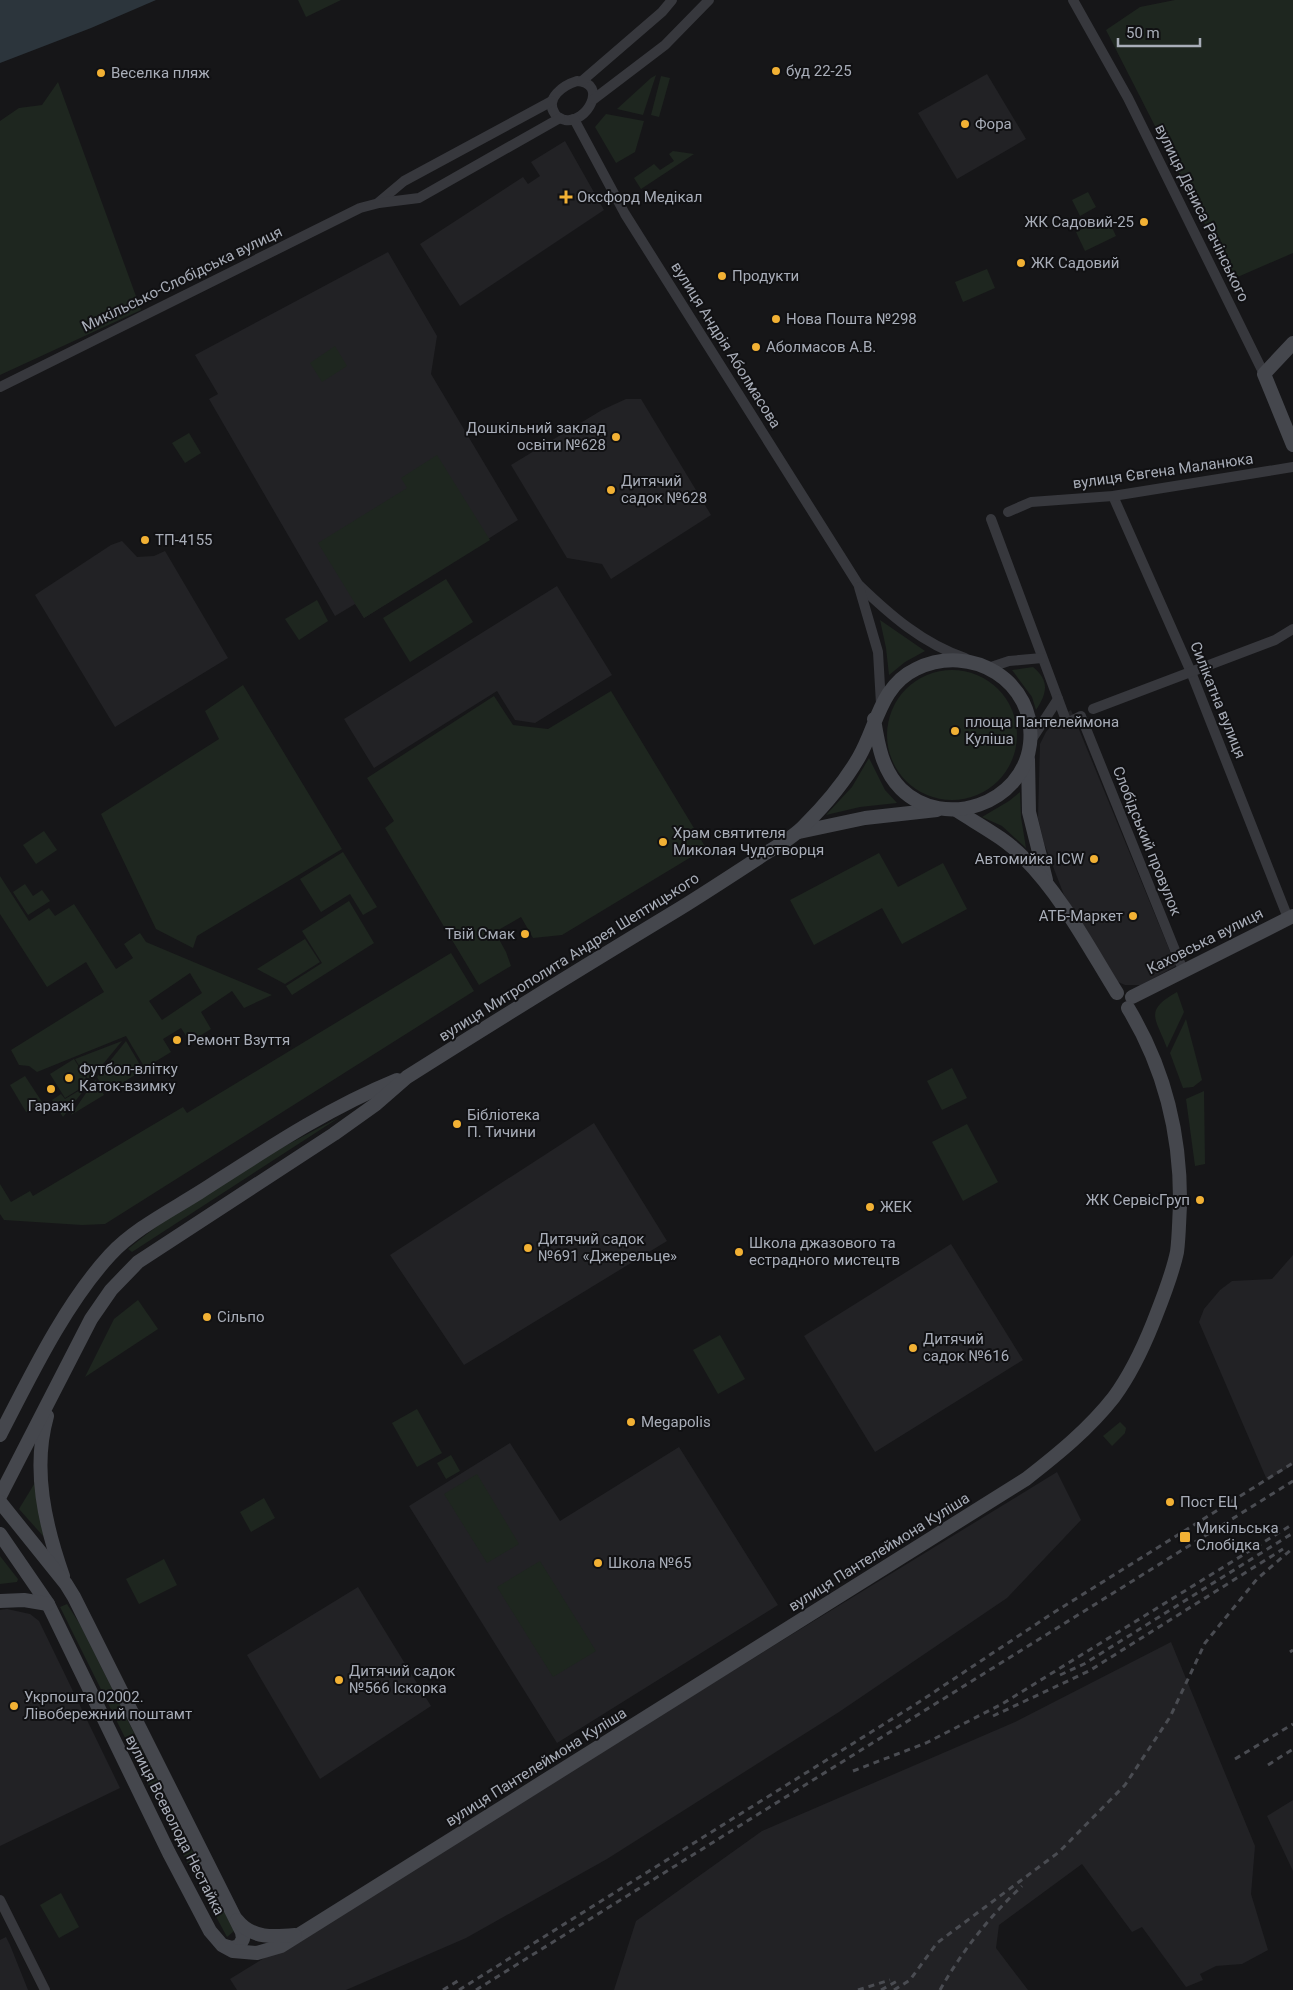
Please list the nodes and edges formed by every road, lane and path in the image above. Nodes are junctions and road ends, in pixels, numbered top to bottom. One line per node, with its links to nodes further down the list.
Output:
1 (672, 0): 4 (street)
2 (709, 0): 5 (street)
3 (1074, 0): 11 (street, вулиця Дениса Рачінського)
4 (582, 81): 5 (street); 6 (street)
5 (594, 99): 8 (street)
6 (552, 101): 7 (street); 9 (street, Микільсько-Слобідська вулиця)
7 (560, 118): 8 (street); 9 (street, Микільсько-Слобідська вулиця)
8 (574, 119): 18 (street, вулиця Андрія Аболмасова)
9 (379, 202): 12 (street, Микільсько-Слобідська вулиця)
10 (1293, 343): 11 (main road)
11 (1264, 374): 13 (main road, вулиця Дениса Рачінського)
12 (0, 387)
13 (1293, 445)
14 (1293, 467): 15 (street, вулиця Євгена Маланюка)
15 (1113, 496): 16 (street, вулиця Євгена Маланюка); 23 (street, Силікатна вулиця)
16 (1008, 512)
17 (992, 519): 20 (street, Слобідський провулок)
18 (858, 584): 21 (street, вулиця Андрія Аболмасова); 25 (street, вулиця Андрія Аболмасова)
19 (1293, 629): 23 (street)
20 (1042, 658): 22 (street); 24 (street, Слобідський провулок)
21 (970, 660): 22 (main road); 25 (main road)
22 (991, 667): 28 (main road)
23 (1191, 672): 26 (street); 33 (street, Силікатна вулиця)
24 (1058, 699): 28 (street); 34 (street, Слобідський провулок)
25 (881, 704): 27 (main road)
26 (1093, 709)
27 (874, 719): 29 (main road); 31 (main road, вулиця Митрополита Андрея Шептицького)
28 (1029, 748): 30 (main road); 32 (main road)
29 (939, 810): 30 (main road); 31 (main road, вулиця Митрополита Андрея Шептицького)
30 (956, 810): 32 (main road)
31 (799, 832): 36 (main road, вулиця Митрополита Андрея Шептицького)
32 (1048, 886): 35 (main road)
33 (1290, 917): 34 (main road, Каховська вулиця)
34 (1182, 970): 35 (main road, Каховська вулиця)
35 (1130, 1003): 49 (main road, вулиця Пантелеймона Куліша)
36 (407, 1076): 37 (main road, вулиця Митрополита Андрея Шептицького); 38 (main road, вулиця Митрополита Андрея Шептицького)
37 (55, 1388): 41 (main road, вулиця Митрополита Андрея Шептицького); 44 (main road)
38 (24, 1390): 39 (main road); 40 (main road, вулиця Митрополита Андрея Шептицького)
39 (0, 1414)
40 (0, 1435)
41 (0, 1496)
42 (0, 1502): 44 (main road, вулиця Всеволода Нестайка)
43 (0, 1534): 46 (main road, вулиця Всеволода Нестайка)
44 (66, 1584): 48 (main road, вулиця Всеволода Нестайка)
45 (0, 1601): 46 (main road)
46 (48, 1604): 50 (main road, вулиця Всеволода Нестайка)
47 (0, 1900): 51 (street)
48 (235, 1917): 49 (main road); 50 (main road, вулиця Всеволода Нестайка)
49 (297, 1935): 50 (main road, вулиця Пантелеймона Куліша)
50 (222, 1945)
51 (45, 1990)

